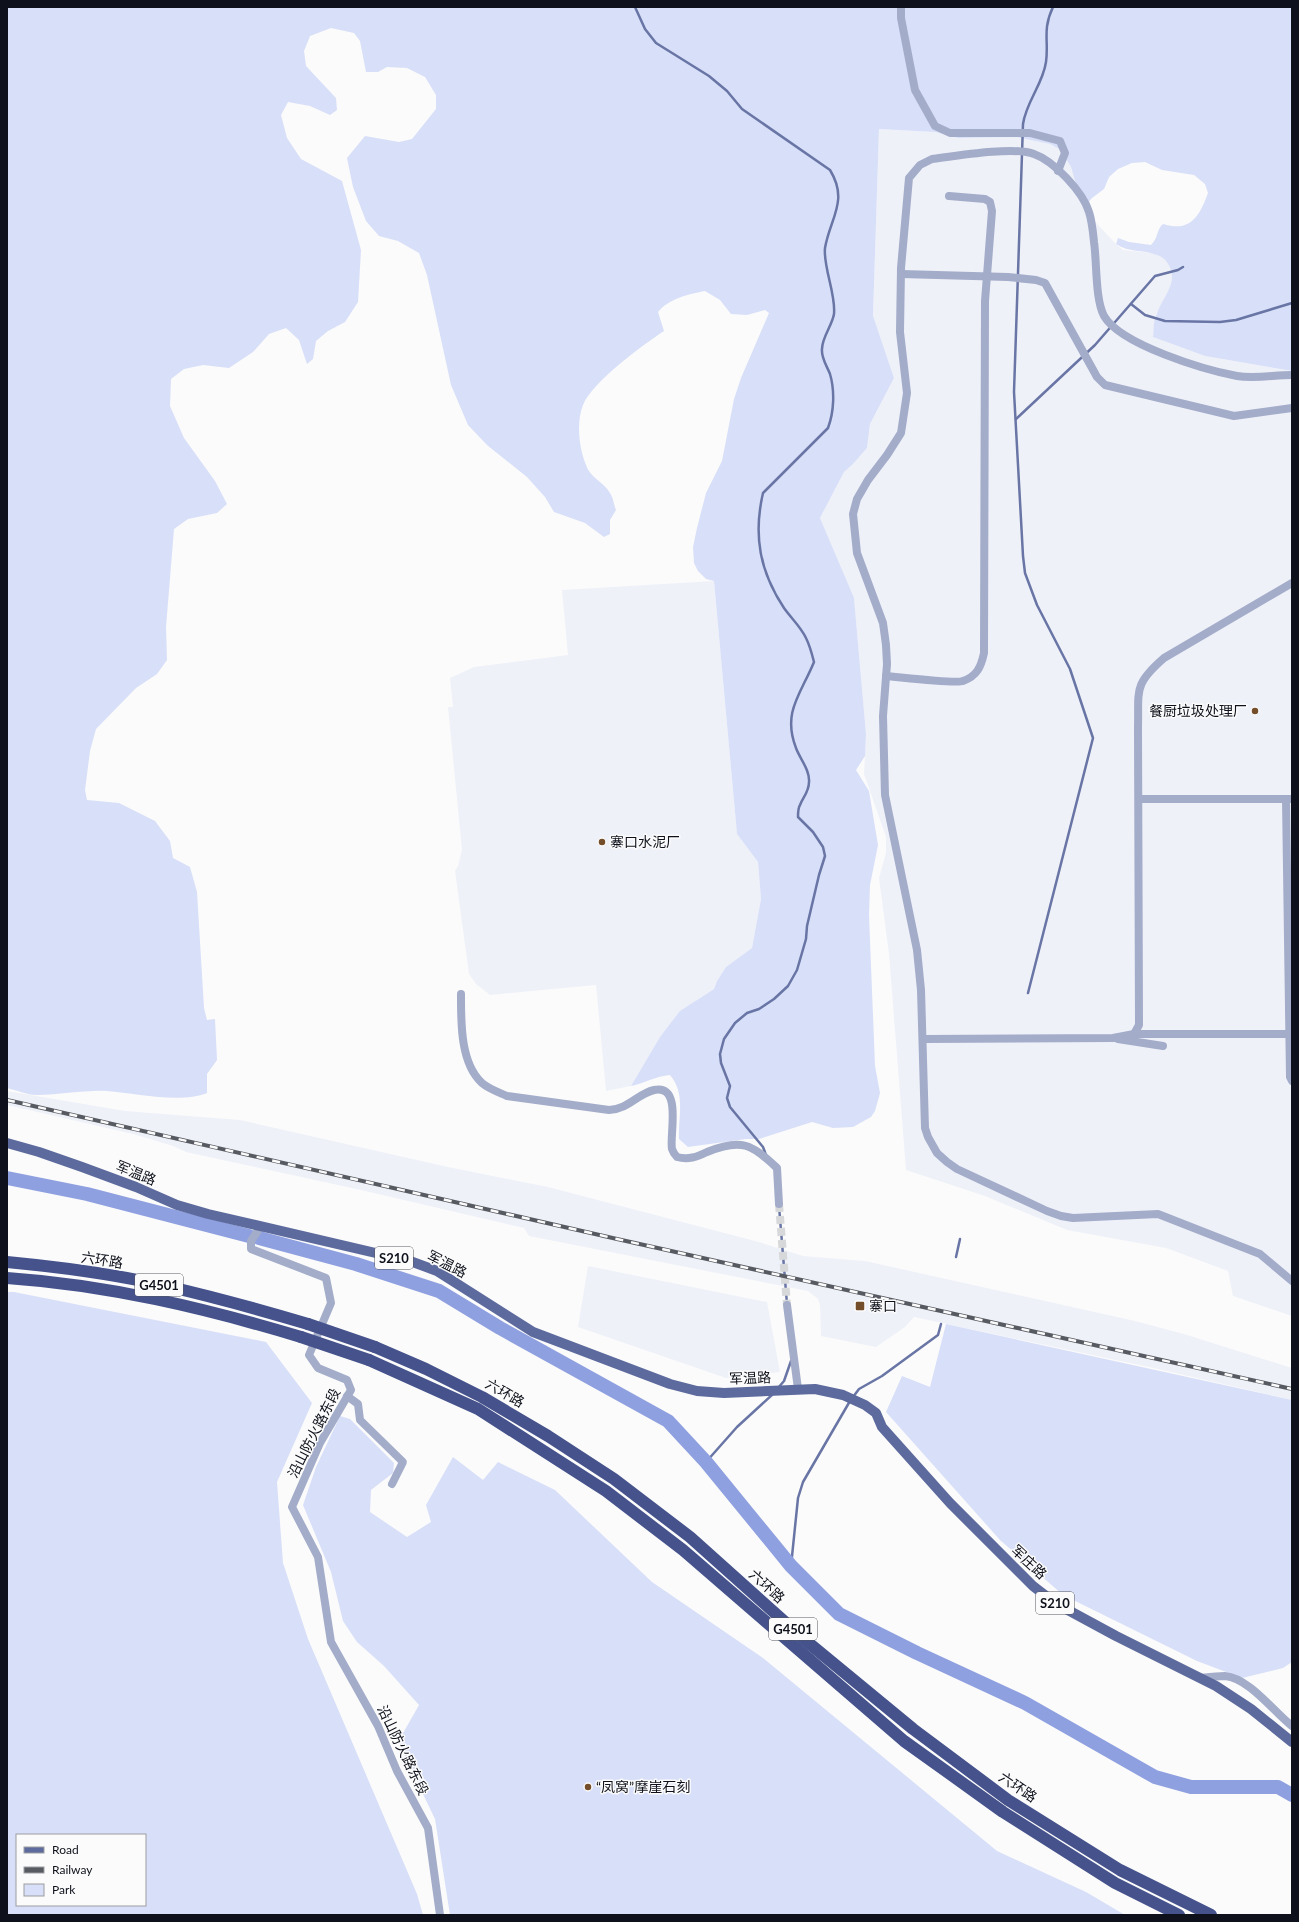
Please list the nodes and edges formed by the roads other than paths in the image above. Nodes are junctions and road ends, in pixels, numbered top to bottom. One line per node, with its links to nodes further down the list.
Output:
1 (900, 7): 2 (street)
2 (1058, 172): 4 (street); 6 (street)
3 (950, 196): 5 (street)
4 (901, 274): 5 (street); 9 (street)
5 (987, 276): 7 (street); 9 (street)
6 (1292, 375)
7 (1292, 408)
8 (1292, 583): 10 (street)
9 (886, 676): 16 (street)
10 (1139, 799): 11 (street); 13 (street)
11 (1289, 799): 14 (street)
12 (461, 994): 20 (street)
13 (1134, 1034): 14 (street); 15 (street)
14 (1290, 1034): 18 (street)
15 (1113, 1038): 16 (street); 17 (street)
16 (923, 1039): 24 (street)
17 (1163, 1046)
18 (1292, 1081)
19 (7, 1143): 21 (main road, 军温路 / S210)
20 (779, 1204)
21 (261, 1226): 26 (main road, 军温路 / S210); 27 (street, 沿山防火路东段)
22 (7, 1262): 34 (highway, 六环路 / G4501, bridge)
23 (7, 1278): 33 (highway, 六环路 / G4501, bridge)
24 (1292, 1281)
25 (787, 1305): 26 (street)
26 (798, 1389): 29 (main road, 军庄路 / S210)
27 (347, 1396): 28 (street); 32 (street, 沿山防火路东段)
28 (392, 1484)
29 (1200, 1678): 30 (street); 31 (main road, 军庄路 / S210)
30 (1292, 1726)
31 (1292, 1742)
32 (440, 1915)
33 (1180, 1915)
34 (1211, 1915)

